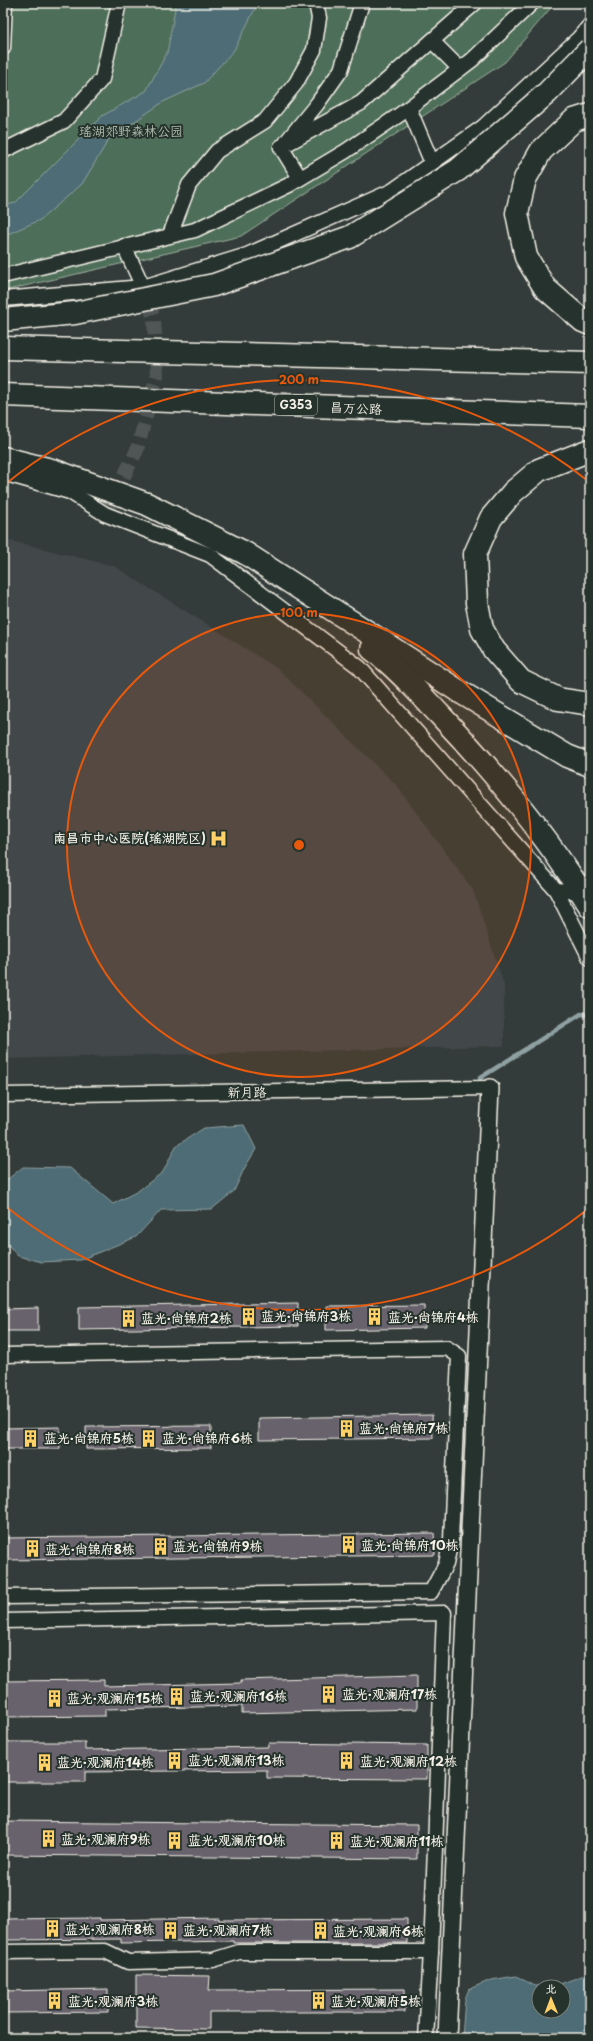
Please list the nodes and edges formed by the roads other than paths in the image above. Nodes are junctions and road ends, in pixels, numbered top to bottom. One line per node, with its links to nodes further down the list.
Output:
1 (5, 3): 9 (street)
2 (119, 3): 15 (street)
3 (316, 3): 18 (street)
4 (362, 3): 14 (street)
5 (475, 3): 8 (street)
6 (532, 3): 11 (street)
7 (590, 25): 16 (street)
8 (432, 41): 11 (street); 14 (street)
9 (3, 48)
10 (590, 48): 23 (main road, bridge)
11 (460, 69): 12 (street)
12 (408, 108): 16 (street); 17 (street)
13 (590, 115): 24 (main road)
14 (281, 147): 17 (street)
15 (3, 151)
16 (432, 162): 21 (street)
17 (300, 178): 18 (street)
18 (170, 235): 19 (street)
19 (124, 246): 20 (street); 21 (street)
20 (3, 276)
21 (143, 287): 22 (street)
22 (3, 299)
23 (3, 320)
24 (590, 324)
25 (3, 348): 26 (main road)
26 (590, 363)
27 (3, 395): 28 (main road, 昌万公路 / G353)
28 (590, 416)
29 (590, 450): 33 (main road)
30 (3, 458): 32 (main road)
31 (3, 472): 35 (street)
32 (245, 553): 34 (main road); 36 (main road)
33 (590, 704)
34 (590, 765)
35 (556, 890): 36 (street); 37 (street)
36 (586, 899)
37 (590, 958)
38 (490, 1088): 39 (street, 新月路); 46 (street)
39 (3, 1095)
40 (3, 1355): 41 (street)
41 (3, 1597)
42 (3, 1621): 44 (street)
43 (3, 1952): 44 (street)
44 (431, 1952): 45 (street)
45 (426, 2038)
46 (446, 2038)

